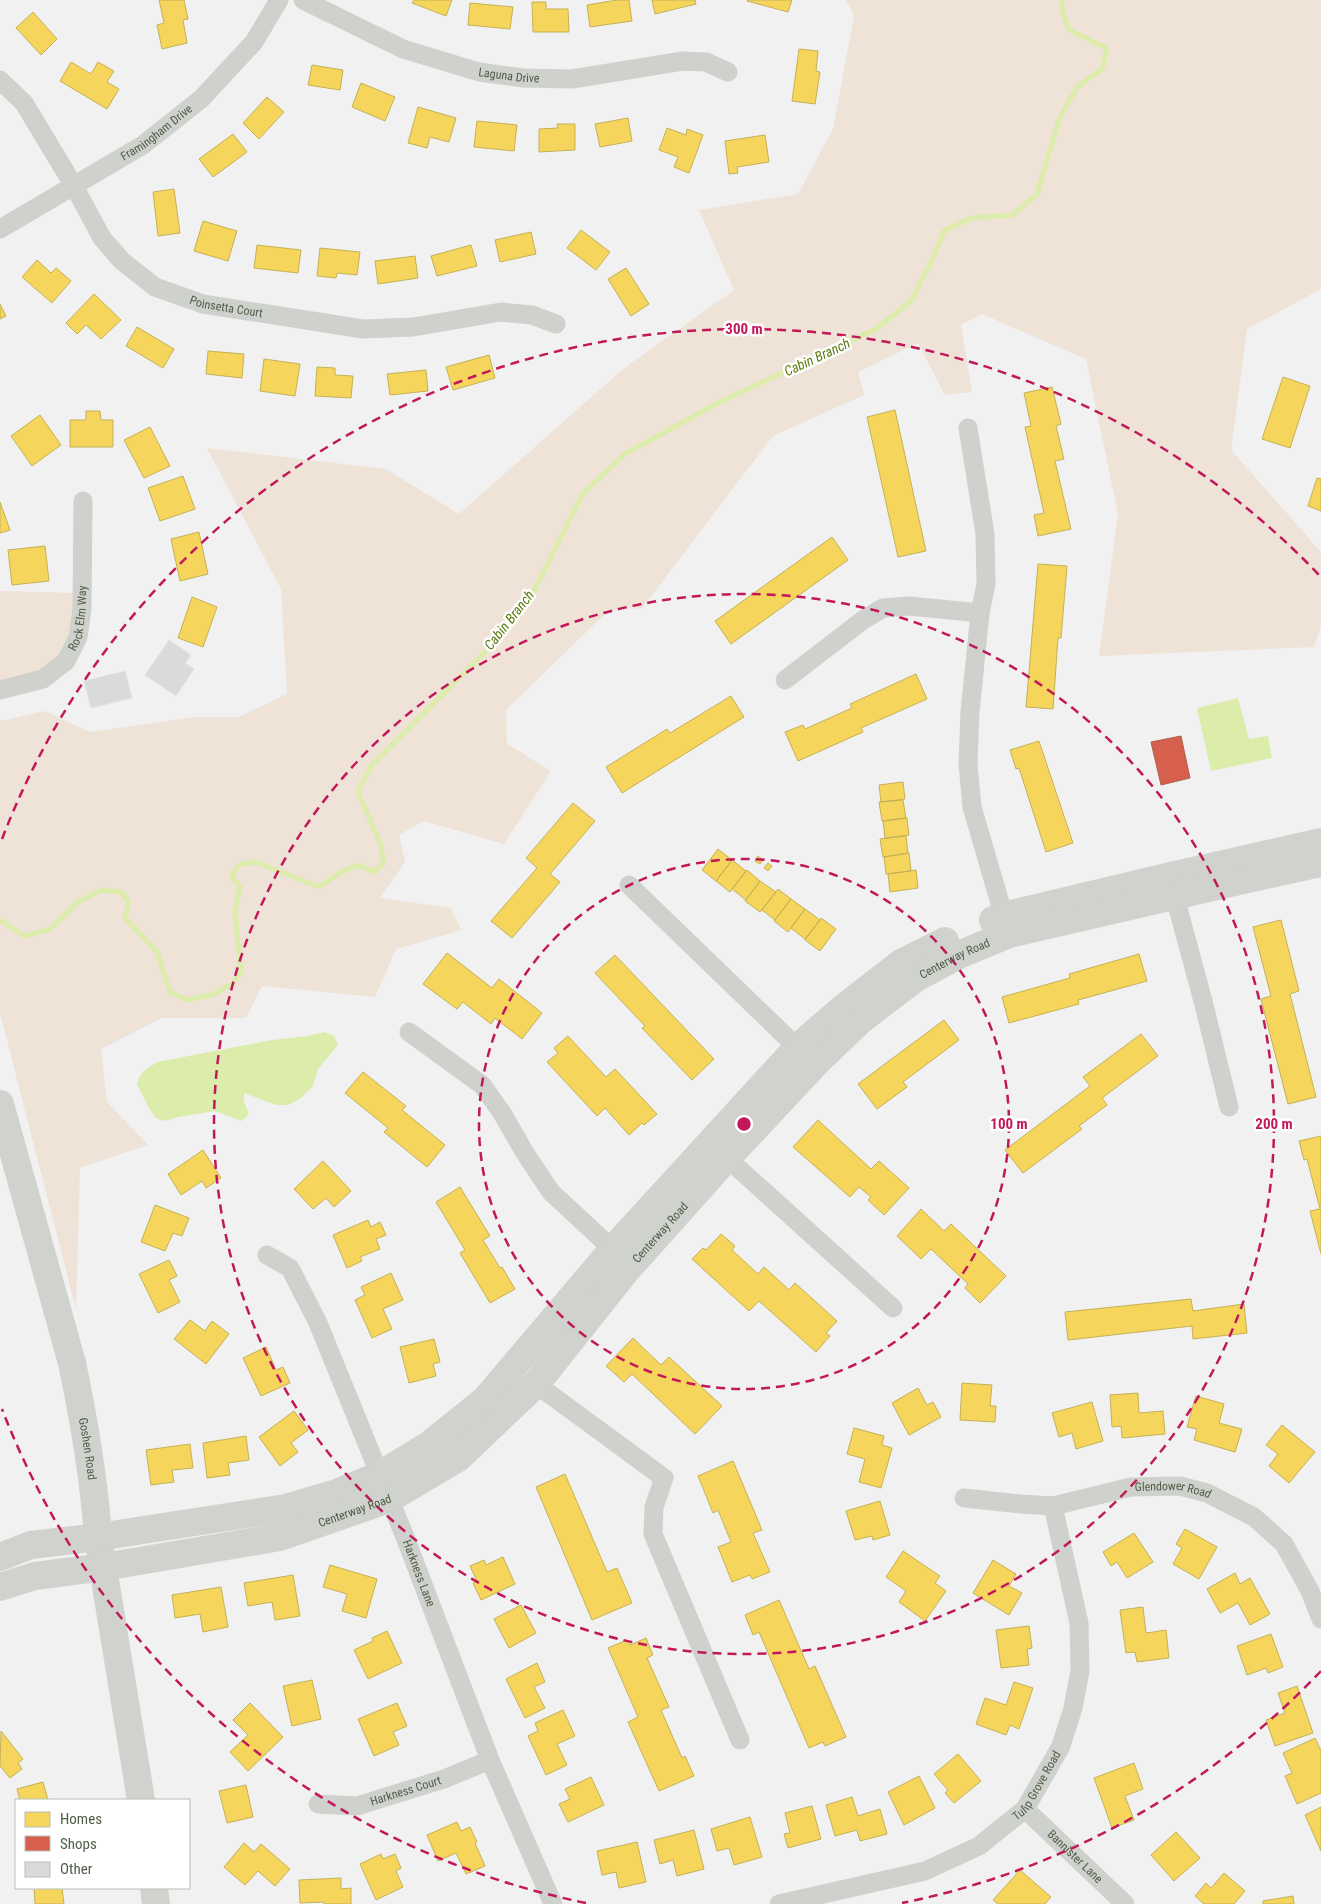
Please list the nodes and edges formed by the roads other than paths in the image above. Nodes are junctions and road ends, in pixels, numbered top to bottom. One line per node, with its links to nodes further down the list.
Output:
1 (279, 0): 5 (street, Framingham Drive)
2 (303, 0): 3 (street, Laguna Drive)
3 (728, 72)
4 (0, 80): 5 (street, Poinsetta Court)
5 (74, 186): 6 (street, Framingham Drive); 7 (street, Poinsetta Court)
6 (0, 229)
7 (556, 324)
8 (968, 428): 10 (street)
9 (83, 501): 12 (street, Rock Elm Way)
10 (980, 613): 11 (street); 17 (street)
11 (785, 680)
12 (0, 690)
13 (1321, 842): 16 (street, Centerway Road)
14 (1321, 863): 16 (street, Centerway Road)
15 (628, 885): 19 (street)
16 (1172, 886): 17 (street, Centerway Road); 21 (street)
17 (1006, 925): 19 (street, Centerway Road)
18 (409, 1032): 24 (street)
19 (806, 1056): 22 (street, Centerway Road); 24 (street, Centerway Road)
20 (0, 1104): 30 (street, Goshen Road)
21 (1229, 1107)
22 (727, 1158): 24 (street, Centerway Road); 25 (street)
23 (267, 1254): 27 (street, Harkness Lane)
24 (622, 1258): 26 (street, Centerway Road); 27 (street, Centerway Road)
25 (893, 1308)
26 (536, 1384): 27 (street, Centerway Road); 35 (street)
27 (384, 1487): 30 (street, Centerway Road); 32 (street, Centerway Road); 36 (street, Harkness Lane)
28 (964, 1498): 29 (street, Glendower Road)
29 (1052, 1506): 34 (street, Glendower Road); 39 (street, Tulip Grove Road)
30 (98, 1537): 31 (street, Centerway Road); 32 (street, Goshen Road)
31 (0, 1557)
32 (104, 1567): 33 (street, Centerway Road); 37 (street, Goshen Road)
33 (0, 1587)
34 (1321, 1619)
35 (740, 1740)
36 (490, 1760): 38 (street, Harkness Court); 42 (street, Harkness Lane)
37 (140, 1799)
38 (318, 1804)
39 (1025, 1809): 43 (street, Tulip Grove Road); 44 (street, Bannister Lane)
40 (154, 1889): 41 (street)
41 (156, 1904)
42 (553, 1904)
43 (779, 1904)
44 (1125, 1904)

